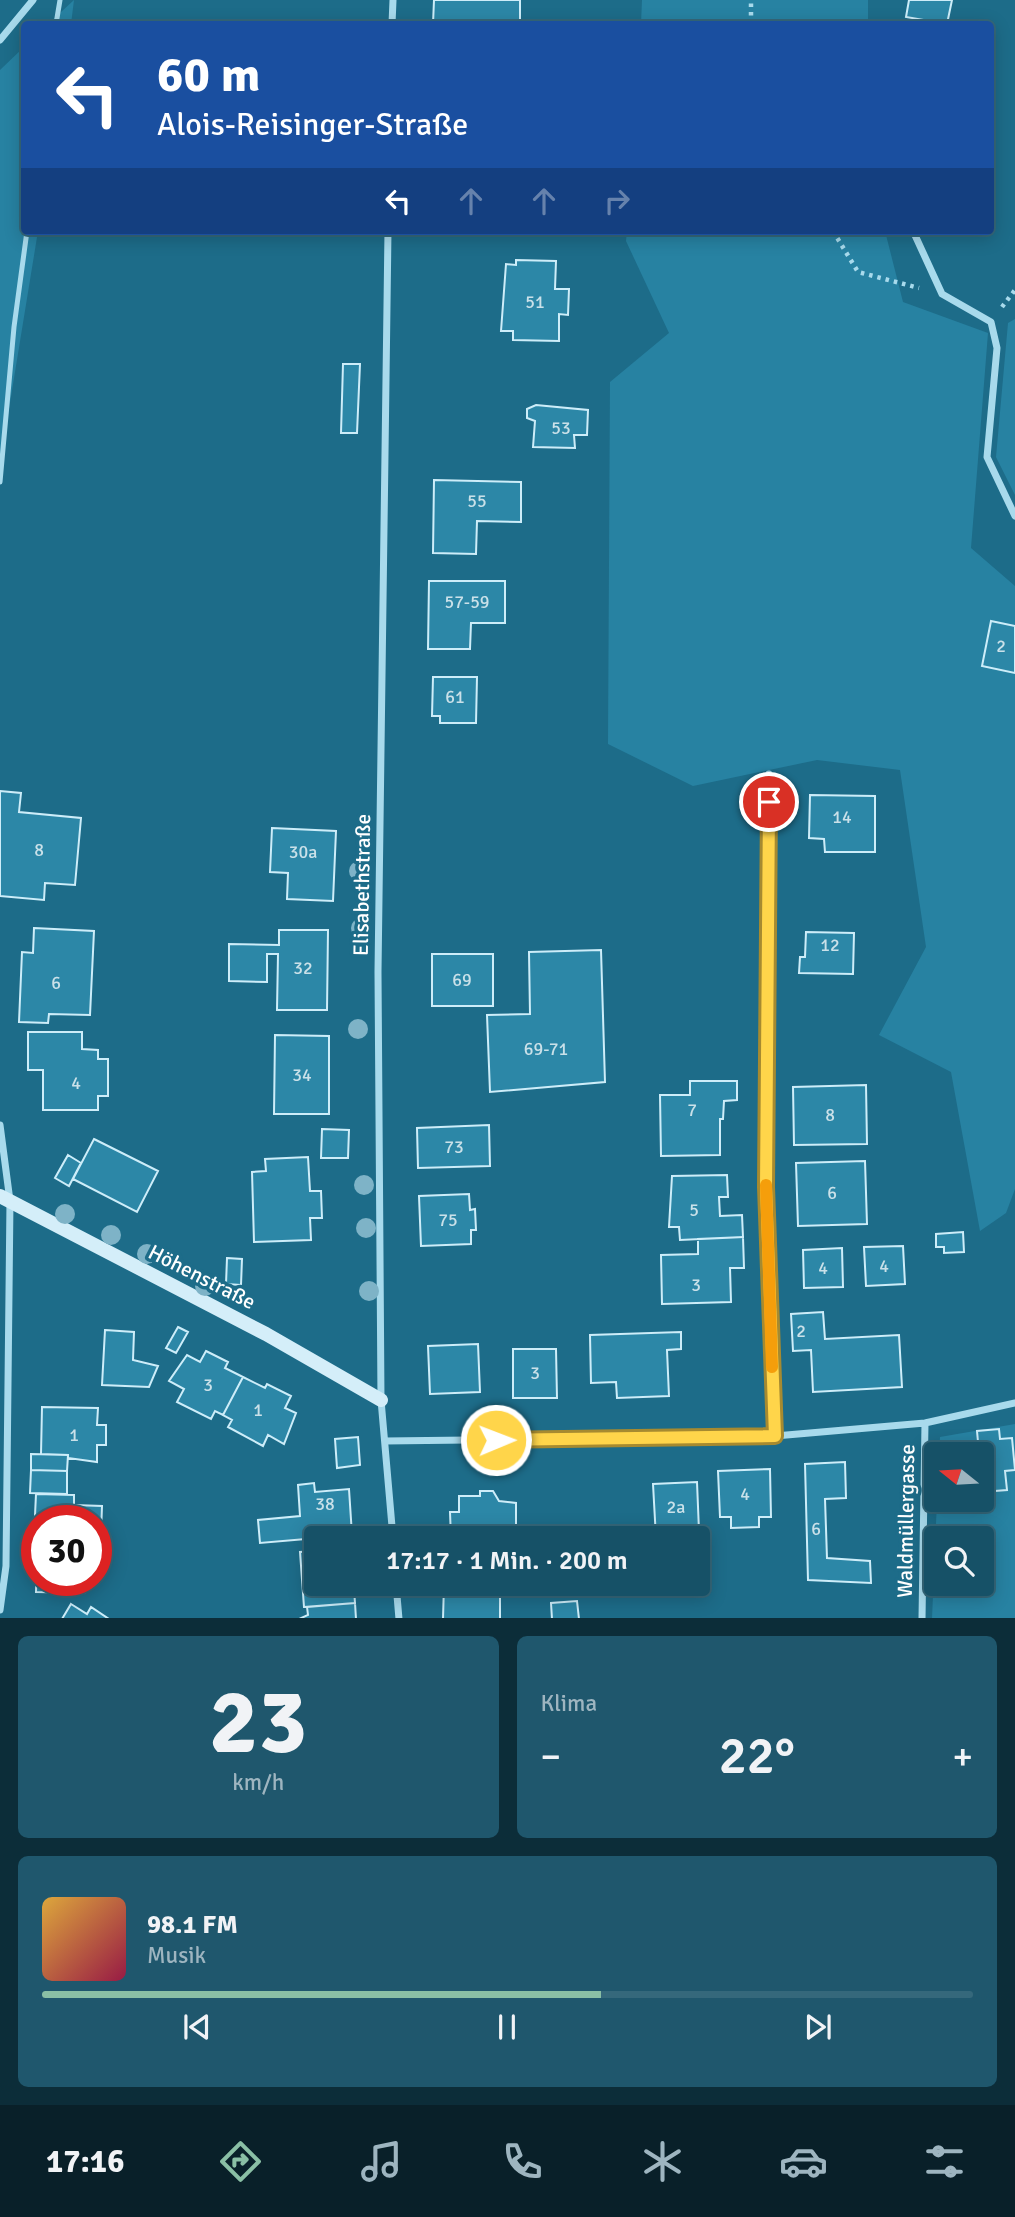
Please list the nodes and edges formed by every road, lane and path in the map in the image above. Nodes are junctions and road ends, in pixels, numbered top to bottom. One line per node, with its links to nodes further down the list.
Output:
1 (33, 0): 8 (street)
2 (60, 0): 5 (lane)
3 (393, 0): 6 (street)
4 (751, 0): 7 (path)
5 (56, 21)
6 (392, 21)
7 (751, 21)
8 (0, 40)
9 (26, 235): 14 (lane)
10 (388, 235): 19 (street, Elisabethstraße)
11 (835, 235): 13 (path)
12 (916, 235): 13 (street)
13 (942, 293): 15 (street)
14 (0, 482)
15 (1015, 516)
16 (769, 774): 22 (street)
17 (0, 1125): 18 (street)
18 (5, 1198): 19 (street, Höhenstraße); 26 (street)
19 (382, 1400): 23 (street, Elisabethstraße)
20 (1015, 1403): 21 (street)
21 (925, 1423): 22 (street); 28 (street, Waldmüllergasse)
22 (775, 1436): 23 (street)
23 (385, 1441): 24 (street, Elisabethstraße)
24 (392, 1526)
25 (397, 1596): 27 (street)
26 (0, 1610)
27 (399, 1618)
28 (922, 1618)

